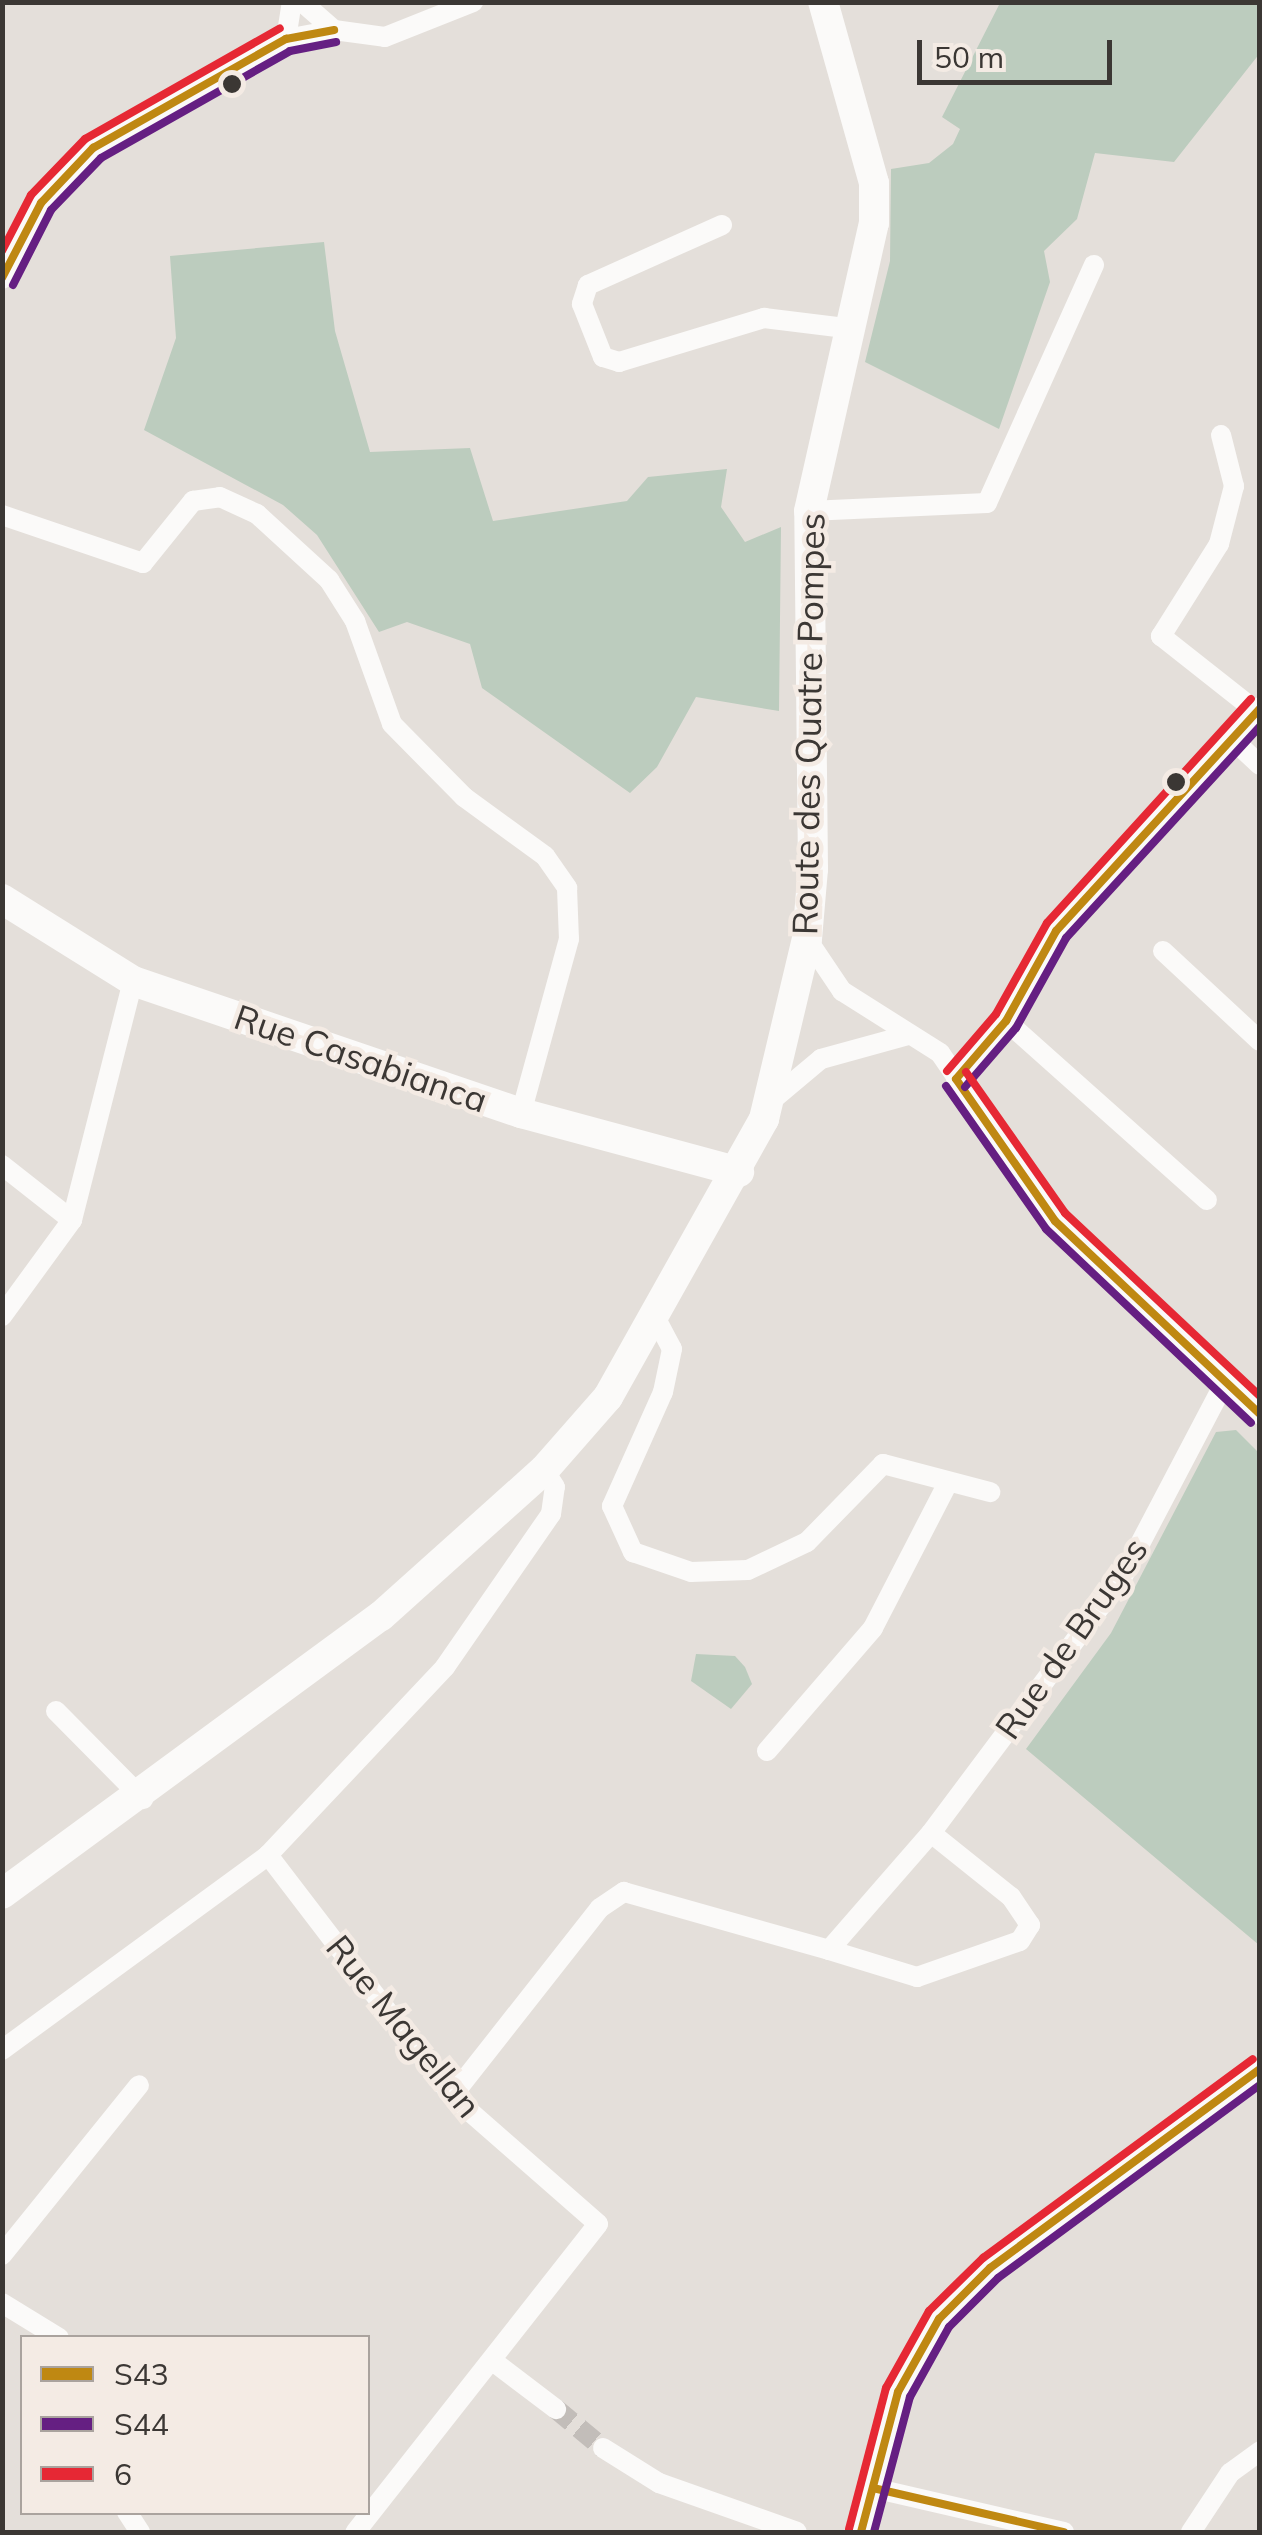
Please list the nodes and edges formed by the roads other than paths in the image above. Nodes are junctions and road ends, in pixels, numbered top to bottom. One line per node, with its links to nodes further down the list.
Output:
1 (292, 2): 6 (street)
2 (302, 2): 5 (street)
3 (823, 2): 10 (street, Route des Quatre Pompes)
4 (471, 3): 5 (street)
5 (334, 30): 6 (street)
6 (286, 39): 9 (street)
7 (722, 224): 10 (street)
8 (1094, 265): 12 (street)
9 (2, 279)
10 (853, 329): 12 (street, Route des Quatre Pompes)
11 (1221, 435): 14 (street)
12 (810, 511): 18 (street, Route des Quatre Pompes)
13 (2, 514): 26 (street)
14 (1258, 709): 15 (street)
15 (1232, 738): 16 (street); 21 (street)
16 (1260, 765)
17 (2, 899): 20 (street, Rue Casabianca)
18 (807, 939): 22 (street); 25 (street, Route des Quatre Pompes)
19 (1163, 951): 23 (street)
20 (133, 981): 26 (street, Rue Casabianca); 30 (street)
21 (1006, 1021): 24 (street); 29 (street)
22 (915, 1035): 24 (street); 25 (street)
23 (1260, 1042)
24 (956, 1079): 33 (street)
25 (772, 1100): 28 (street, Route des Quatre Pompes)
26 (522, 1113): 28 (street, Rue Casabianca)
27 (2, 1165): 30 (street)
28 (739, 1172): 32 (street, Route des Quatre Pompes)
29 (1206, 1200)
30 (72, 1220): 31 (street)
31 (2, 1316)
32 (655, 1316): 35 (street, Route des Quatre Pompes); 36 (street)
33 (1225, 1382): 34 (street); 41 (street, Rue de Bruges)
34 (1260, 1414)
35 (544, 1470): 40 (street, Route des Quatre Pompes); 42 (street)
36 (948, 1484): 37 (street); 39 (street)
37 (990, 1492)
38 (56, 1711): 40 (street)
39 (767, 1751)
40 (143, 1799): 43 (street, Route des Quatre Pompes)
41 (930, 1833): 44 (street, Rue de Bruges); 44 (street)
42 (268, 1854): 45 (street); 48 (street, Rue Magellan)
43 (2, 1894)
44 (830, 1950): 48 (street)
45 (2, 2050)
46 (1260, 2069): 56 (street)
47 (139, 2085): 49 (street)
48 (452, 2096): 52 (street, Rue Magellan)
49 (2, 2255)
50 (2, 2303): 51 (street)
51 (55, 2335)
52 (494, 2362): 53 (street); 57 (street)
53 (556, 2409)
54 (603, 2448): 58 (street)
55 (1260, 2451): 61 (street)
56 (873, 2488): 59 (street); 60 (street)
57 (370, 2515)
58 (797, 2532)
59 (861, 2532)
60 (1064, 2532)
61 (1191, 2532)

